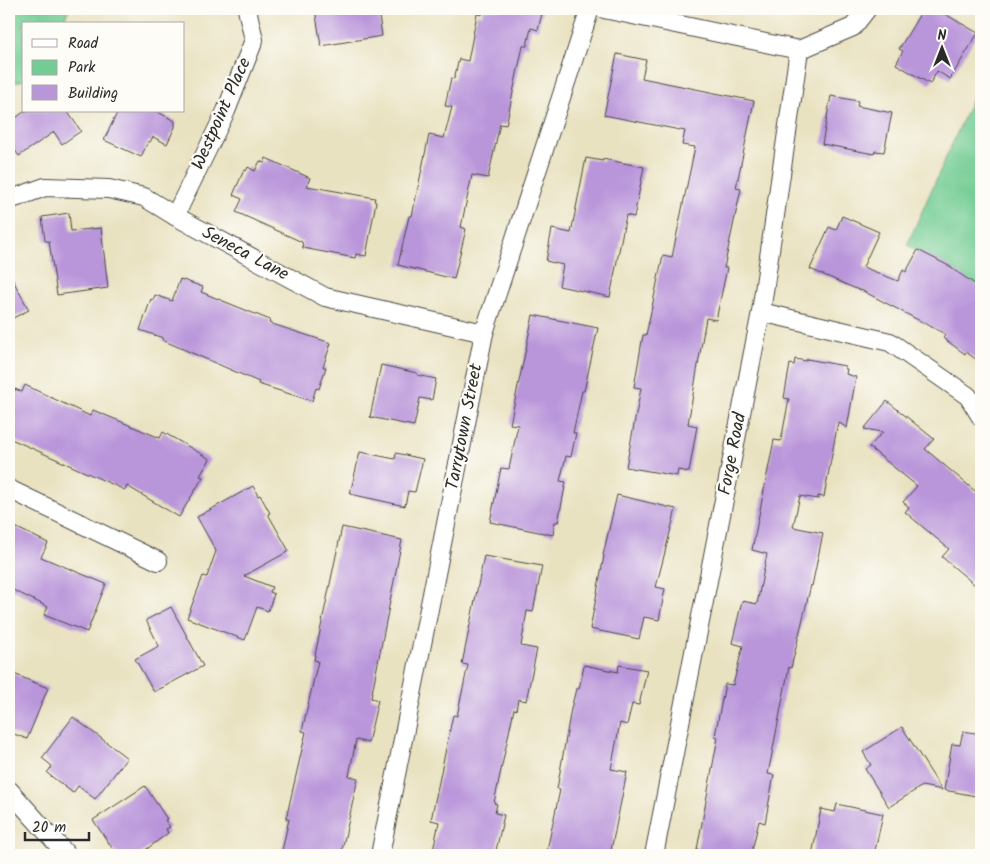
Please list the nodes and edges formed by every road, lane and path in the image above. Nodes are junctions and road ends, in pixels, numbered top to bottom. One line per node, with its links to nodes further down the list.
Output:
1 (14, 9): 6 (path)
2 (247, 9): 9 (street, Westpoint Place)
3 (590, 9): 11 (street, Tarrytown Street)
4 (604, 9): 7 (street)
5 (867, 9): 7 (street)
6 (9, 13)
7 (799, 50): 10 (street, Forge Road)
8 (9, 200): 9 (street, Seneca Lane)
9 (175, 216): 11 (street, Seneca Lane)
10 (761, 312): 12 (street); 18 (street, Forge Road)
11 (484, 333): 17 (street, Tarrytown Street)
12 (981, 416)
13 (9, 489): 14 (street)
14 (158, 561)
15 (9, 790): 16 (street)
16 (68, 855)
17 (380, 855)
18 (654, 855)

